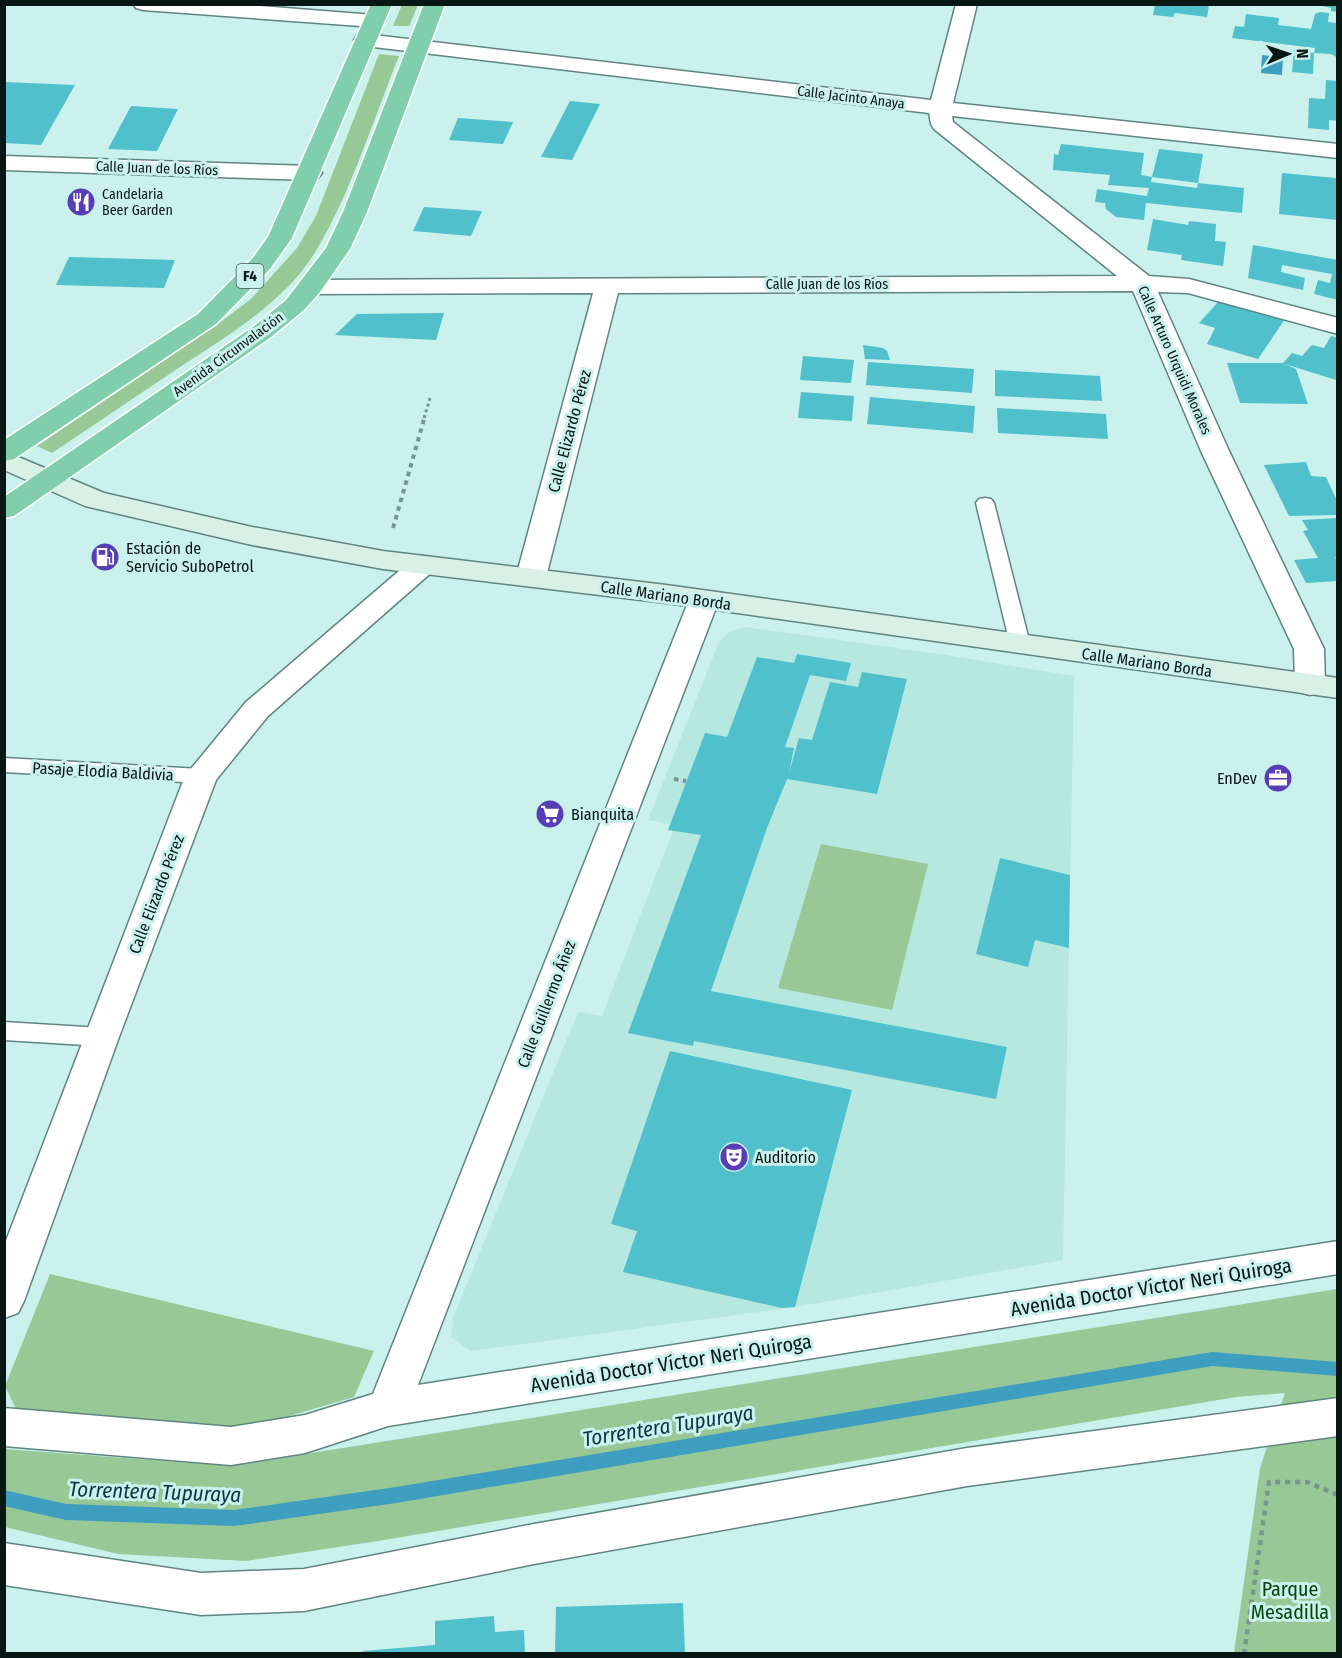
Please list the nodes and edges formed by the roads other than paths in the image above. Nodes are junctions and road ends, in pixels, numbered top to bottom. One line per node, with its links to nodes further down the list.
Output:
1 (143, 4): 4 (street, Calle Jacinto Anaya)
2 (435, 4): 6 (highway, Avenida Circunvalación)
3 (967, 4): 7 (street)
4 (148, 5): 5 (street, Calle Jacinto Anaya)
5 (373, 22): 6 (street, Calle Jacinto Anaya); 11 (highway, F4)
6 (419, 46): 7 (street, Calle Jacinto Anaya); 14 (highway, Avenida Circunvalación)
7 (940, 108): 8 (street, Calle Jacinto Anaya); 12 (street, Calle Arturo Urquidi Morales)
8 (1338, 150)
9 (4, 163): 11 (street, Calle Juan de los Ríos)
10 (4, 172): 11 (street, Calle Juan de los Ríos)
11 (308, 178): 16 (highway, F4)
12 (1142, 283): 13 (street, Calle Juan de los Ríos); 15 (street, Calle Juan de los Ríos); 25 (street, Calle Arturo Urquidi Morales)
13 (608, 285): 14 (street, Calle Juan de los Ríos); 22 (street, Calle Elizardo Pérez)
14 (311, 287): 18 (highway, Avenida Circunvalación)
15 (1338, 326)
16 (4, 453)
17 (4, 459): 18 (street, Calle Mariano Borda)
18 (48, 481): 20 (highway, Avenida Circunvalación); 21 (street, Calle Mariano Borda)
19 (985, 503): 24 (lane)
20 (4, 510)
21 (423, 565): 22 (street, Calle Mariano Borda); 27 (street, Calle Elizardo Pérez)
22 (531, 577): 23 (street, Calle Mariano Borda)
23 (704, 600): 24 (street, Calle Mariano Borda); 32 (street, Calle Guillermo Áñez)
24 (1020, 644): 25 (street, Calle Mariano Borda)
25 (1324, 687)
26 (4, 765): 27 (lane, Pasaje Elodia Baldivia)
27 (201, 776): 29 (street, Calle Elizardo Pérez)
28 (4, 1031): 29 (lane)
29 (100, 1037): 31 (street, Calle Elizardo Pérez)
30 (1338, 1257): 32 (street, Avenida Doctor Víctor Neri Quiroga)
31 (4, 1301)
32 (388, 1408): 34 (street, Avenida Doctor Víctor Neri Quiroga)
33 (1338, 1417): 35 (street)
34 (4, 1427)
35 (4, 1564)

